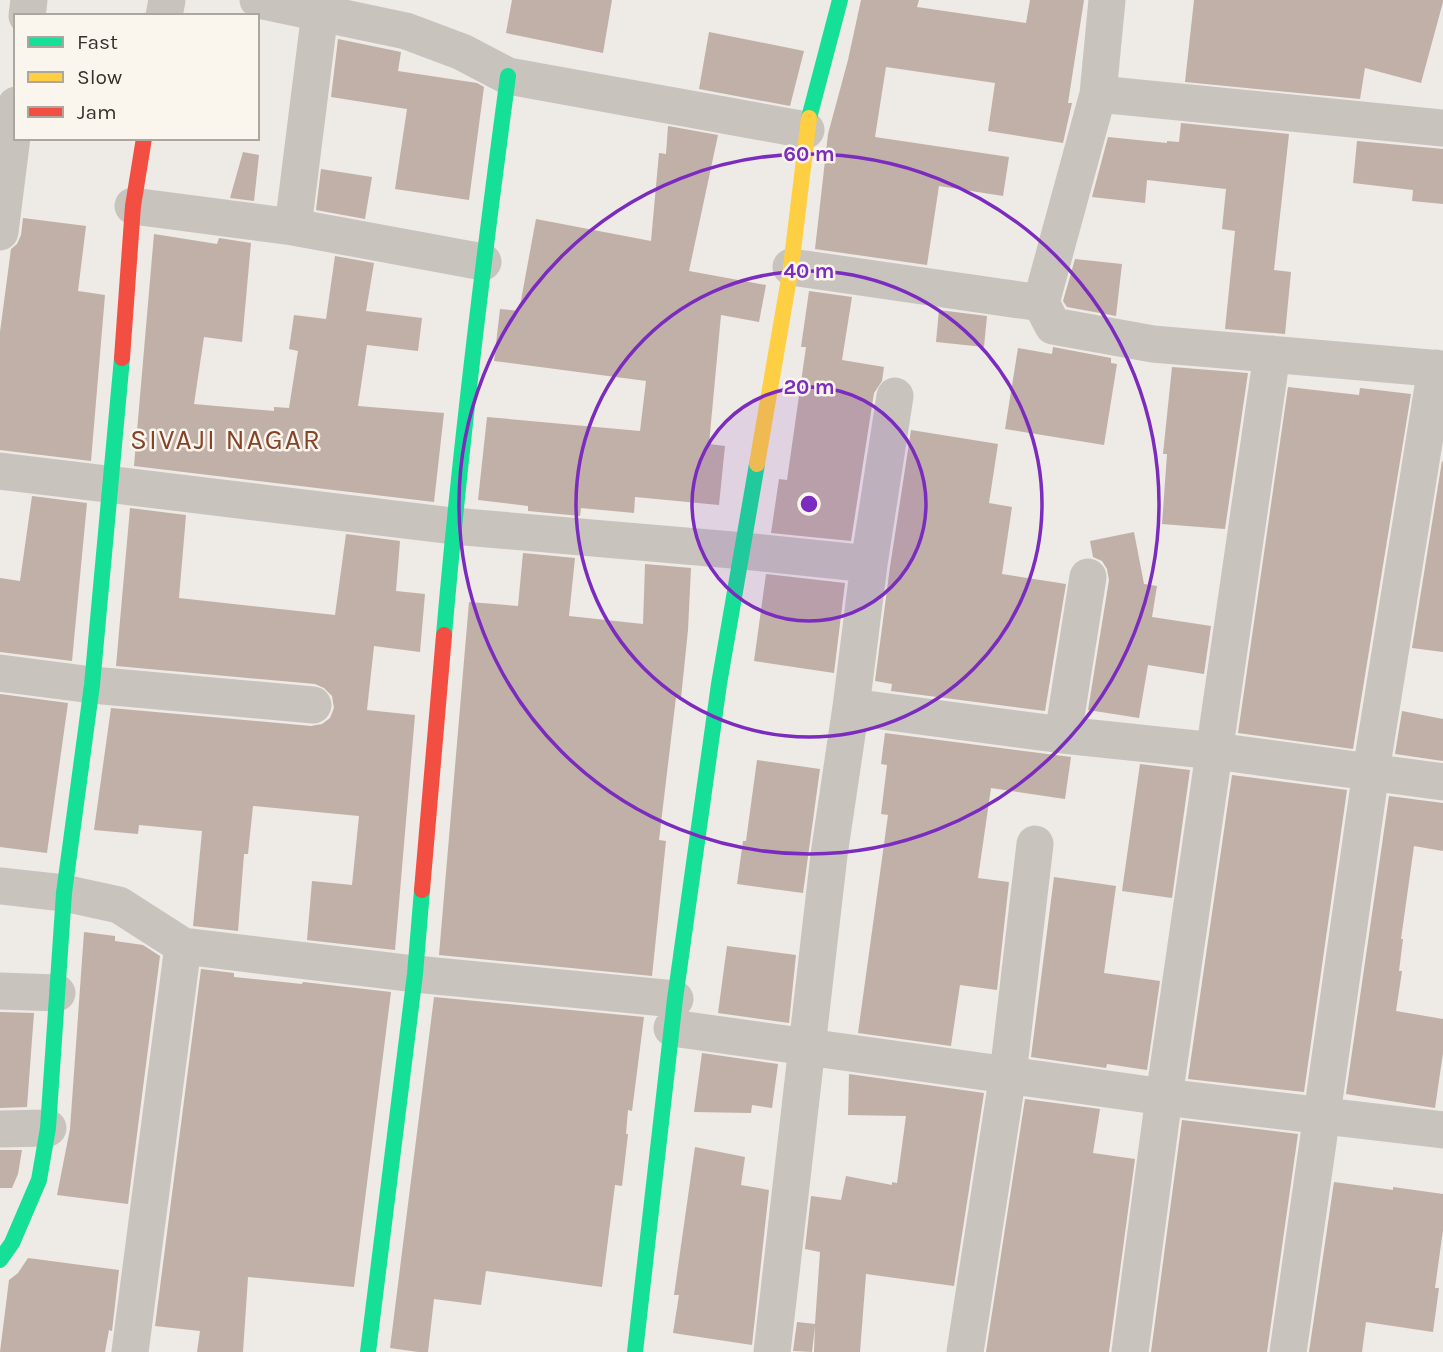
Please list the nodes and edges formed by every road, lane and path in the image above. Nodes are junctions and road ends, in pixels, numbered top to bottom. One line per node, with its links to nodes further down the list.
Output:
1 (258, 0): 4 (street)
2 (840, 0): 9 (street)
3 (1107, 0): 6 (street)
4 (320, 12): 5 (street); 12 (street)
5 (508, 76): 9 (street); 14 (street)
6 (1098, 94): 8 (street); 16 (street)
7 (14, 121): 13 (street)
8 (1443, 128)
9 (806, 130): 15 (street)
10 (144, 140): 11 (street)
11 (133, 206): 12 (street); 21 (street)
12 (293, 227): 14 (street)
13 (0, 232)
14 (483, 262): 22 (street)
15 (791, 267): 16 (street); 23 (street)
16 (1041, 303): 17 (street)
17 (1272, 354): 18 (street); 31 (street)
18 (1440, 369): 32 (street)
19 (895, 396): 24 (street)
20 (0, 471): 21 (street)
21 (111, 485): 22 (street); 27 (street)
22 (453, 526): 23 (street); 38 (street)
23 (744, 551): 24 (street); 41 (street)
24 (869, 564): 29 (street)
25 (1088, 577): 30 (street)
26 (0, 673): 27 (street)
27 (92, 685): 28 (street); 36 (street)
28 (313, 705)
29 (851, 707): 30 (street); 42 (street)
30 (1063, 735): 31 (street)
31 (1215, 751): 32 (street); 44 (street)
32 (1371, 771): 33 (street); 45 (street)
33 (1443, 782)
34 (1035, 844): 43 (street)
35 (0, 886): 36 (street)
36 (64, 893): 37 (street); 40 (street)
37 (183, 946): 38 (street); 50 (street)
38 (415, 974): 41 (street); 51 (street)
39 (0, 991): 40 (street)
40 (57, 993): 46 (street)
41 (674, 1013): 42 (street); 52 (street)
42 (807, 1045): 43 (street); 53 (street)
43 (1008, 1074): 44 (street); 54 (street)
44 (1164, 1097): 45 (street); 55 (street)
45 (1324, 1115): 48 (street); 56 (street)
46 (48, 1128): 47 (street); 49 (street)
47 (0, 1129)
48 (1443, 1130)
49 (0, 1260)
50 (130, 1352)
51 (368, 1352)
52 (635, 1352)
53 (772, 1352)
54 (965, 1352)
55 (1130, 1352)
56 (1288, 1352)

